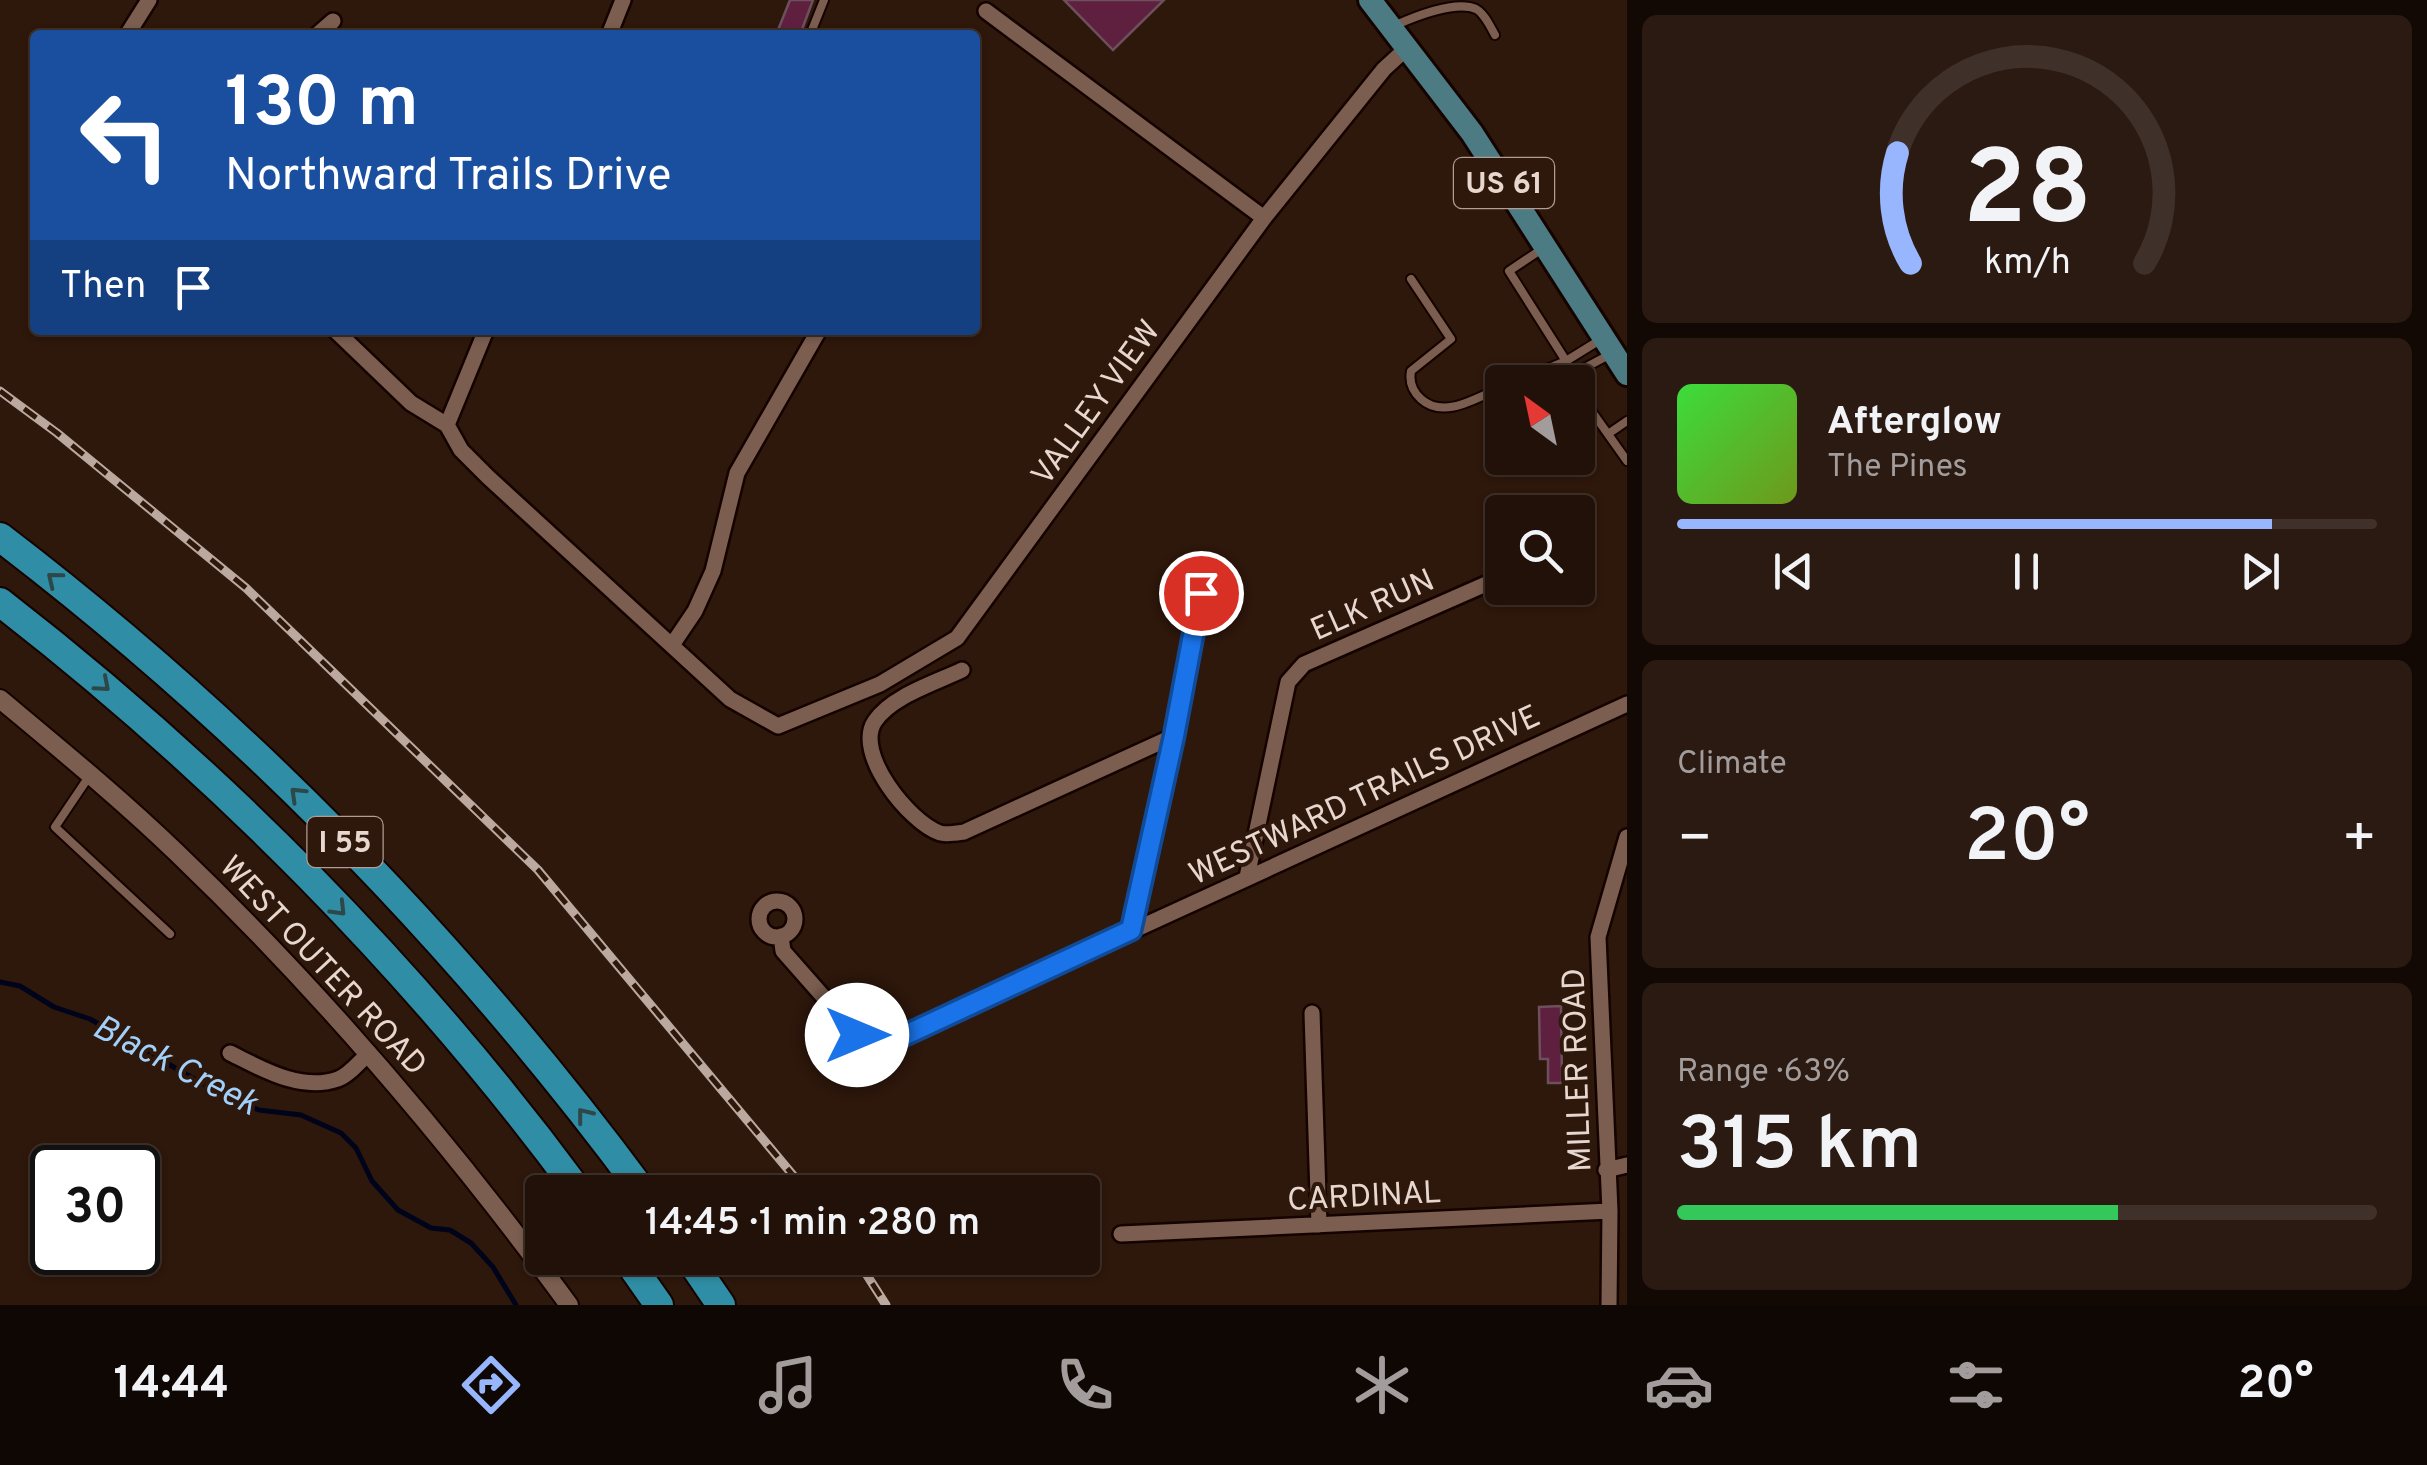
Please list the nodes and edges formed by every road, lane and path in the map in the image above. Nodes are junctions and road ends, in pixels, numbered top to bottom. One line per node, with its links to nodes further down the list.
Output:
1 (149, 0): 8 (street)
2 (624, 0): 10 (street)
3 (824, 0): 11 (lane)
4 (1378, 3): 7 (main road, US 61)
5 (986, 10): 14 (street)
6 (334, 20): 9 (street)
7 (1392, 27): 12 (lane); 13 (main road, US 61)
8 (130, 30)
9 (323, 30)
10 (611, 30)
11 (812, 30)
12 (1495, 35)
13 (1408, 47): 14 (street, VALLEY VIEW); 15 (main road, US 61)
14 (1264, 218): 35 (street, VALLEY VIEW)
15 (1546, 247): 20 (main road, US 61); 21 (lane)
16 (1411, 279): 25 (lane)
17 (340, 335): 28 (street)
18 (484, 335): 28 (street)
19 (816, 335): 35 (street)
20 (1608, 345): 21 (lane); 23 (lane); 24 (main road, US 61)
21 (1566, 360): 22 (lane)
22 (1554, 365)
23 (1586, 365)
24 (1627, 374)
25 (1485, 394)
26 (1595, 416): 29 (lane)
27 (1627, 421): 29 (lane)
28 (446, 425): 35 (street)
29 (1608, 434): 30 (lane)
30 (1627, 461)
31 (0, 537): 52 (highway, I 55, one-way to 31)
32 (1485, 584): 42 (street, ELK RUN)
33 (1201, 593): 39 (street)
34 (0, 602): 51 (highway, I 55, one-way to 51)
35 (672, 645)
36 (962, 670): 39 (street)
37 (0, 699): 40 (street, WEST OUTER ROAD)
38 (1627, 704): 42 (street, WESTWARD TRAILS DRIVE)
39 (1174, 736): 43 (street)
40 (90, 775): 44 (lane); 47 (street, WEST OUTER ROAD)
41 (1627, 837): 50 (street, MILLER ROAD)
42 (1247, 877): 43 (street, WESTWARD TRAILS DRIVE)
43 (1131, 930): 45 (street, WESTWARD TRAILS DRIVE)
44 (170, 934)
45 (781, 936)
46 (1312, 1013): 54 (street)
47 (369, 1053): 48 (street); 58 (street, WEST OUTER ROAD)
48 (230, 1054)
49 (1627, 1165): 50 (street)
50 (1606, 1170): 53 (street, MILLER ROAD)
51 (565, 1175)
52 (629, 1175)
53 (1610, 1211): 54 (street, CARDINAL); 61 (street, MILLER ROAD)
54 (1319, 1225): 55 (street, CARDINAL)
55 (1122, 1234)
56 (638, 1275): 59 (highway)
57 (701, 1275): 60 (highway)
58 (570, 1305)
59 (659, 1305)
60 (721, 1305)
61 (1609, 1305)

